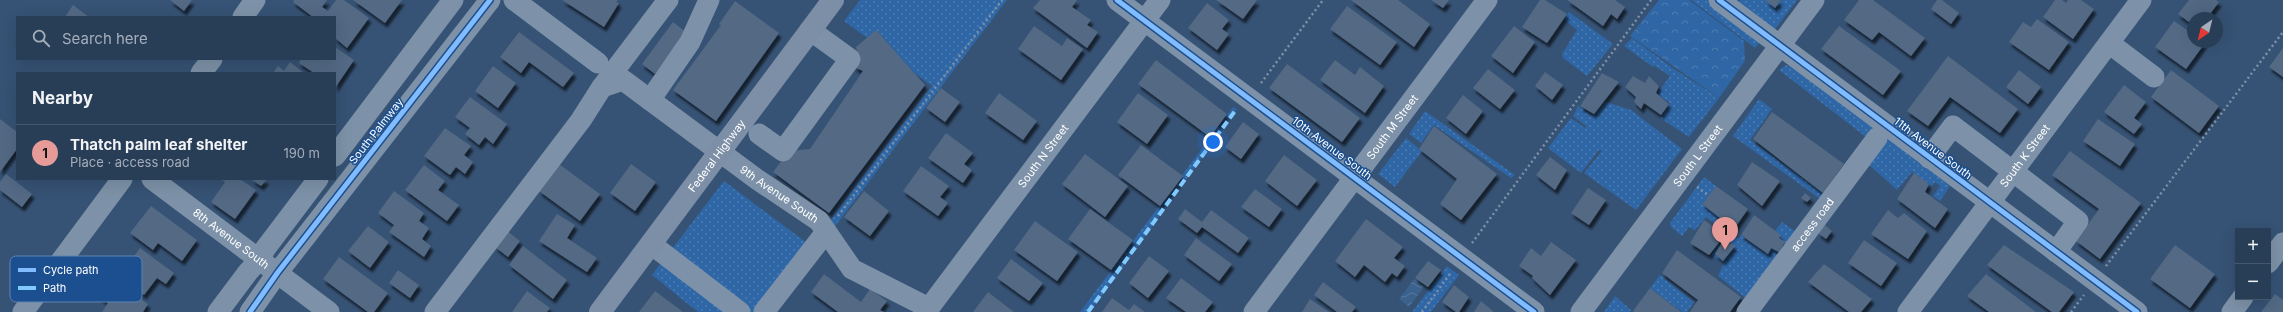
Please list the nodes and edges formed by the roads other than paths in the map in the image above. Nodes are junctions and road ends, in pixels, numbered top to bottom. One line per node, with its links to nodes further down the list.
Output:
1 (255, 0): 14 (street)
2 (453, 0): 28 (street, South Palmway)
3 (490, 0): 43 (street, South Palmway)
4 (514, 0): 20 (street)
5 (668, 0): 23 (street)
6 (709, 0): 24 (street)
7 (833, 0): 16 (main road, Federal Highway)
8 (1117, 0): 15 (street, 10th Avenue South)
9 (1160, 0): 15 (street, South N Street)
10 (1487, 0): 31 (street, South M Street)
11 (1719, 0): 18 (street, 11th Avenue South)
12 (1814, 0): 18 (street, South L Street)
13 (2141, 0): 17 (street, South K Street)
14 (243, 16)
15 (1144, 20): 31 (street, 10th Avenue South); 46 (street, South N Street)
16 (810, 30): 25 (street); 27 (main road, Federal Highway)
17 (2109, 43): 22 (street); 30 (street, South K Street)
18 (1780, 46): 29 (street, 11th Avenue South); 57 (street, South L Street)
19 (211, 60): 21 (street)
20 (598, 63)
21 (202, 72)
22 (2154, 77)
23 (602, 87): 24 (street, 9th Avenue South); 51 (street)
24 (650, 100): 27 (street, 9th Avenue South)
25 (759, 134)
26 (1877, 138): 58 (street, access road)
27 (719, 152): 36 (street, 9th Avenue South); 38 (main road, Federal Highway)
28 (336, 155)
29 (1929, 158): 30 (street); 35 (street, 11th Avenue South)
30 (2014, 171): 35 (street, South K Street); 39 (street)
31 (1354, 178): 55 (street, South M Street); 56 (street, 10th Avenue South)
32 (121, 180): 40 (street)
33 (153, 180): 41 (street, 8th Avenue South)
34 (317, 180): 41 (street)
35 (1990, 203): 39 (street, 11th Avenue South); 59 (street, South K Street)
36 (826, 232): 46 (street, 9th Avenue South); 54 (street)
37 (2283, 243): 42 (street)
38 (651, 244): 52 (main road, Federal Highway); 53 (street)
39 (2056, 252): 60 (street, 11th Avenue South)
40 (65, 256)
41 (260, 259): 43 (street, 8th Avenue South); 48 (street)
42 (2271, 259)
43 (278, 272): 49 (street, South Palmway); 50 (street, 8th Avenue South)
44 (2241, 300): 61 (street)
45 (30, 302): 47 (street)
46 (928, 310)
47 (23, 312)
48 (218, 312)
49 (250, 312)
50 (329, 312)
51 (435, 312)
52 (600, 312)
53 (740, 312)
54 (764, 312)
55 (1254, 312)
56 (1534, 312)
57 (1581, 312)
58 (1747, 312)
59 (1908, 312)
60 (2137, 312)
61 (2232, 312)

